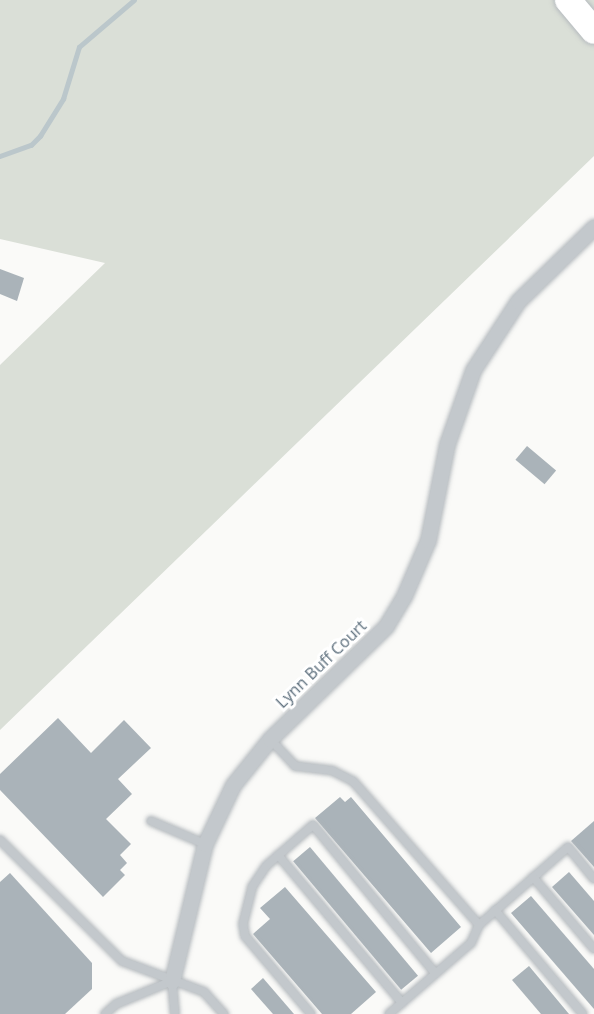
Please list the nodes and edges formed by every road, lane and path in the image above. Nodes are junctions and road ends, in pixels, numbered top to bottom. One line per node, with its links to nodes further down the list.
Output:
1 (568, 0): 2 (main road)
2 (594, 31)
3 (594, 227): 4 (street, Lynn Buff Court)
4 (270, 739): 7 (street, Lynn Buff Court); 12 (lane)
5 (151, 821): 7 (lane)
6 (0, 840): 15 (lane)
7 (205, 844): 15 (street, Lynn Buff Court)
8 (279, 855): 14 (lane); 16 (lane); 20 (lane)
9 (533, 877): 10 (lane); 11 (lane); 13 (lane)
10 (594, 879)
11 (495, 910): 12 (lane); 22 (lane)
12 (478, 924): 14 (lane)
13 (594, 949)
14 (435, 973): 16 (lane)
15 (172, 981): 17 (lane); 18 (lane); 19 (lane)
16 (402, 1003): 21 (lane)
17 (105, 1014)
18 (175, 1014)
19 (224, 1014)
20 (311, 1014)
21 (389, 1014)
22 (583, 1014)

